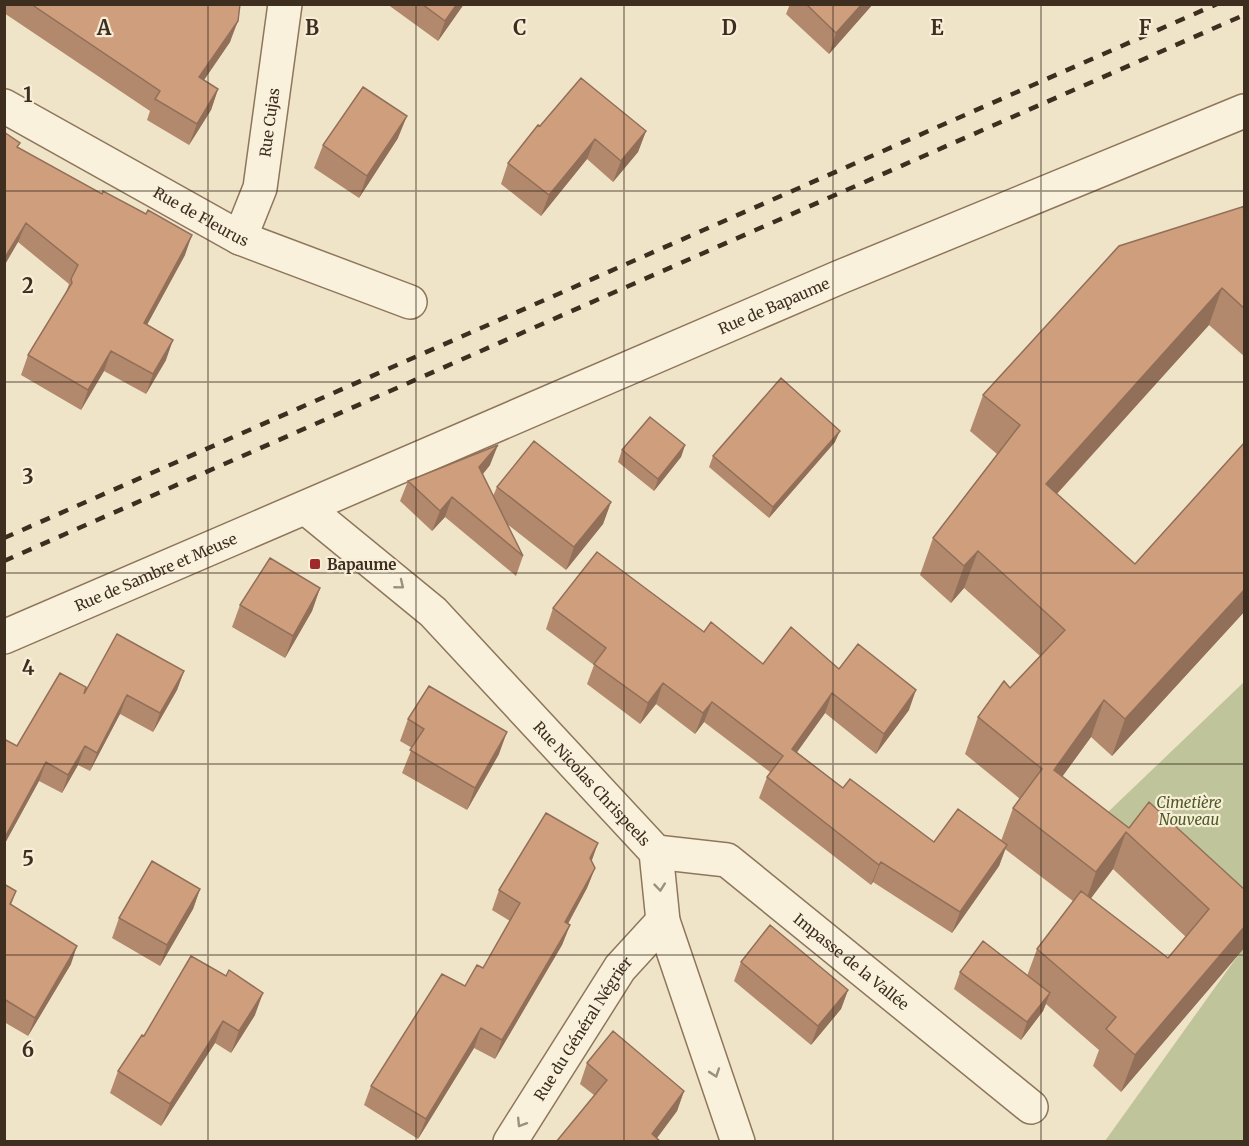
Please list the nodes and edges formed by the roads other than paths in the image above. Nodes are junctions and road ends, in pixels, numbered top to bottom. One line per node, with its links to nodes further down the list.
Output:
1 (285, 4): 4 (street, Rue Cujas)
2 (4, 106): 4 (street, Rue de Fleurus)
3 (1245, 111): 6 (street, Rue de Bapaume)
4 (240, 238): 5 (street, Rue de Fleurus)
5 (410, 302)
6 (306, 508): 7 (street, Rue de Sambre et Meuse); 8 (street, Rue Nicolas Chrispeels, one-way to 8)
7 (4, 637)
8 (656, 852): 9 (street, Rue Nicolas Chrispeels, one-way to 9); 10 (street, Impasse de la Vallée)
9 (663, 921): 11 (street, Rue du Général Négrier, one-way to 11); 12 (street, Rue Nicolas Chrispeels, one-way to 12)
10 (1031, 1107)
11 (510, 1142)
12 (738, 1142)

